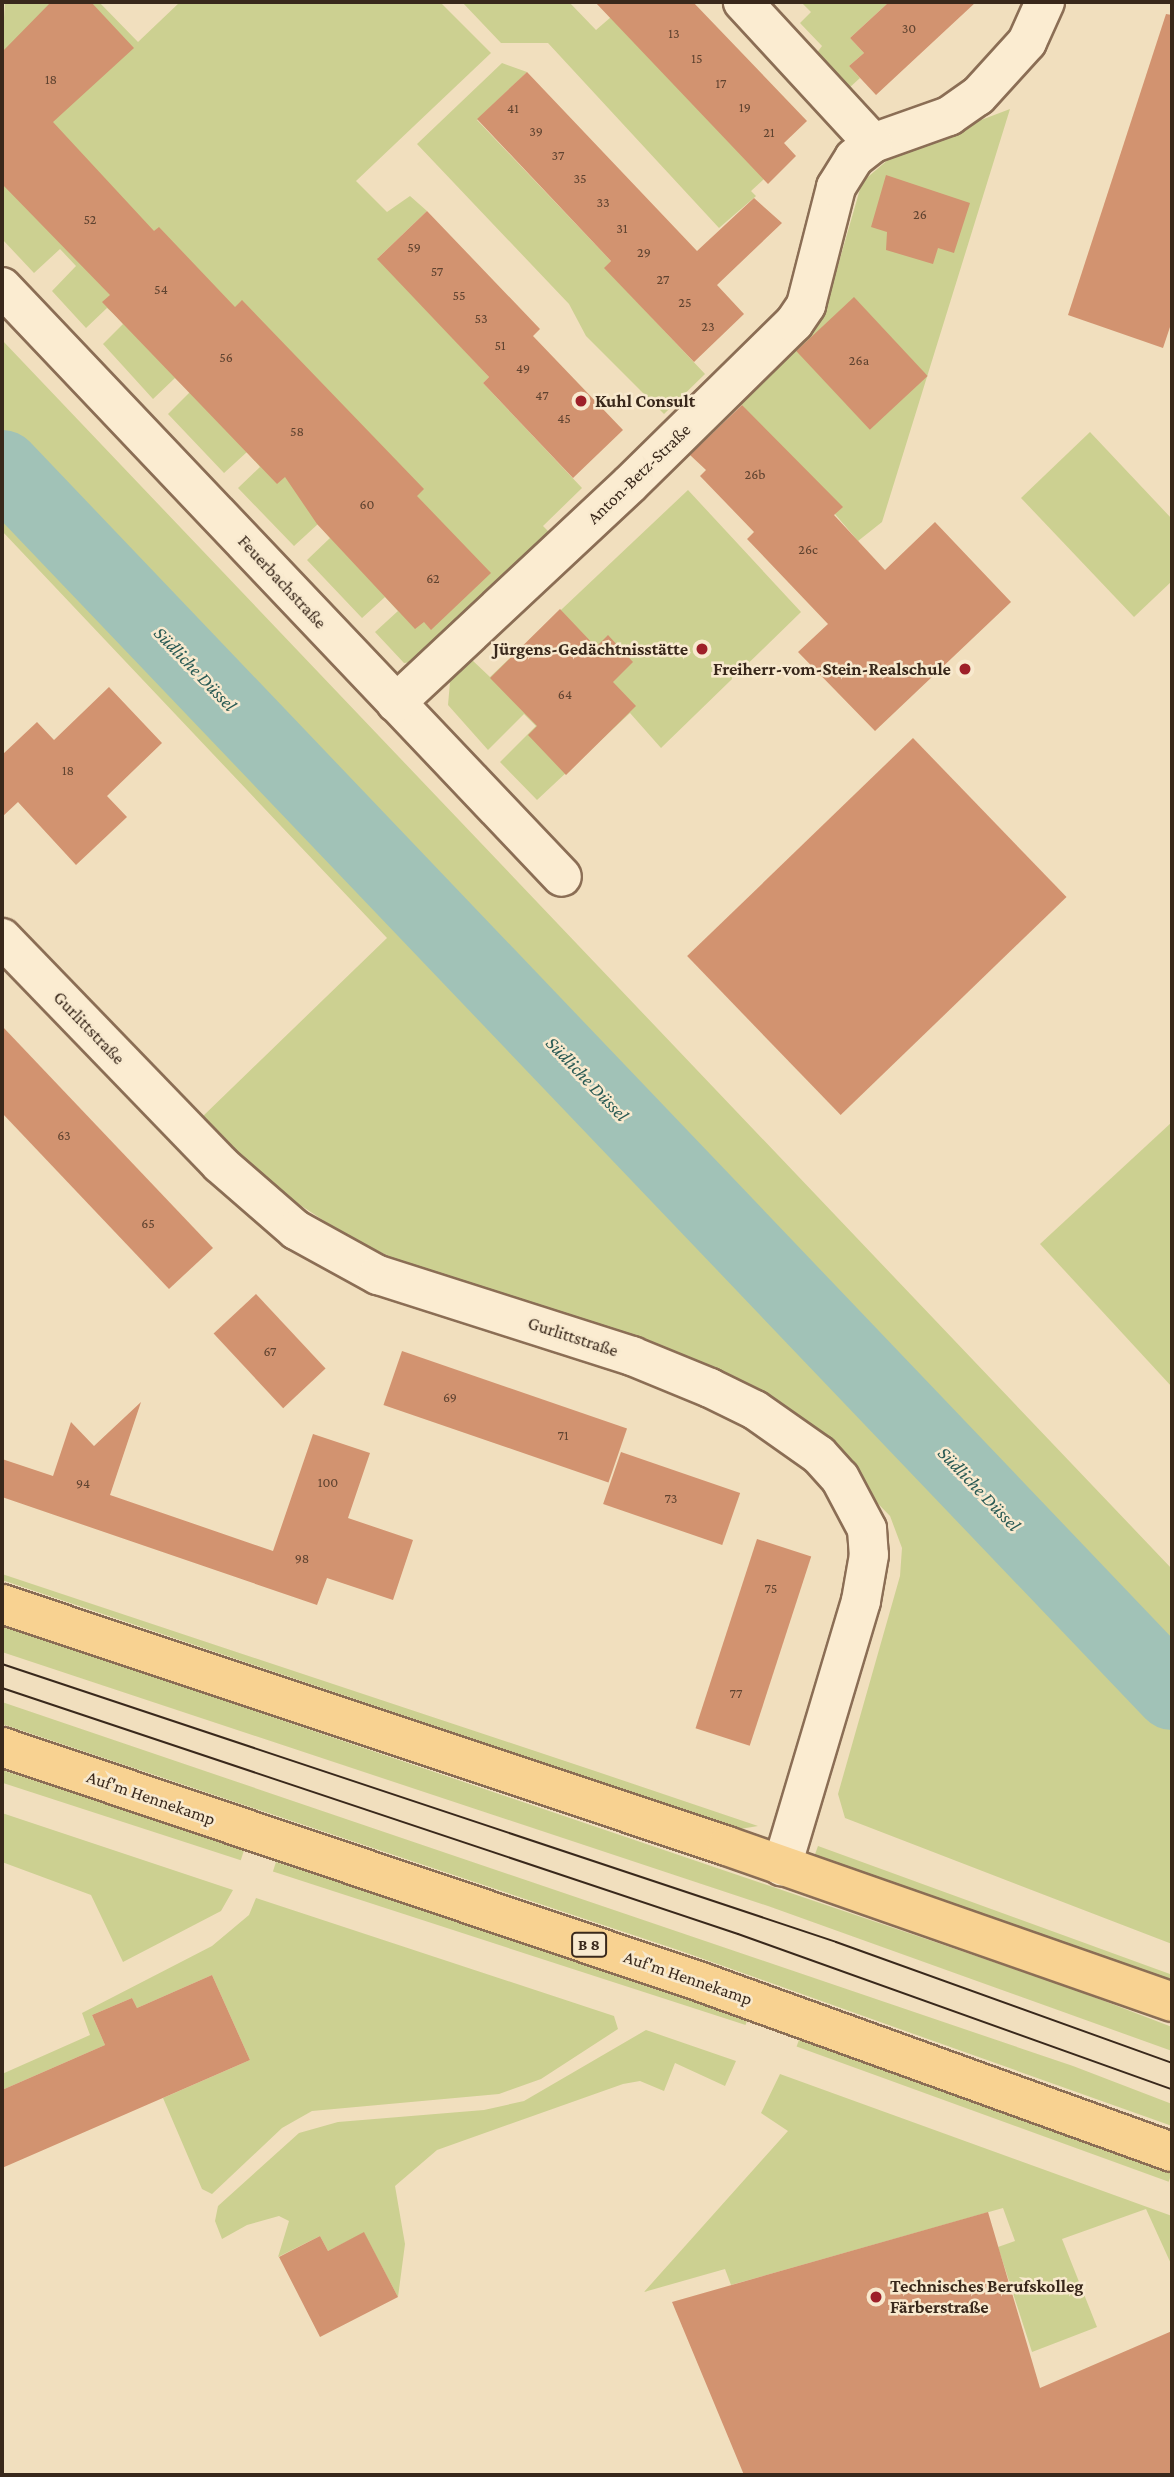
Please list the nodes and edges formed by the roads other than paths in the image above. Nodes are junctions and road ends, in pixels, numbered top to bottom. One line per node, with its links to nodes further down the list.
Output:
1 (743, 2): 3 (street)
2 (1045, 2): 3 (street, Anton-Betz-Straße)
3 (873, 144): 5 (street, Anton-Betz-Straße)
4 (2, 287): 5 (street, Feuerbachstraße)
5 (396, 703): 6 (street, Feuerbachstraße)
6 (562, 877)
7 (2, 938): 10 (street, Gurlittstraße)
8 (2, 1604): 10 (main road)
9 (2, 1746): 12 (main road, Auf'm Hennekamp / B 8)
10 (782, 1866): 11 (main road)
11 (1172, 2002)
12 (1172, 2152)

